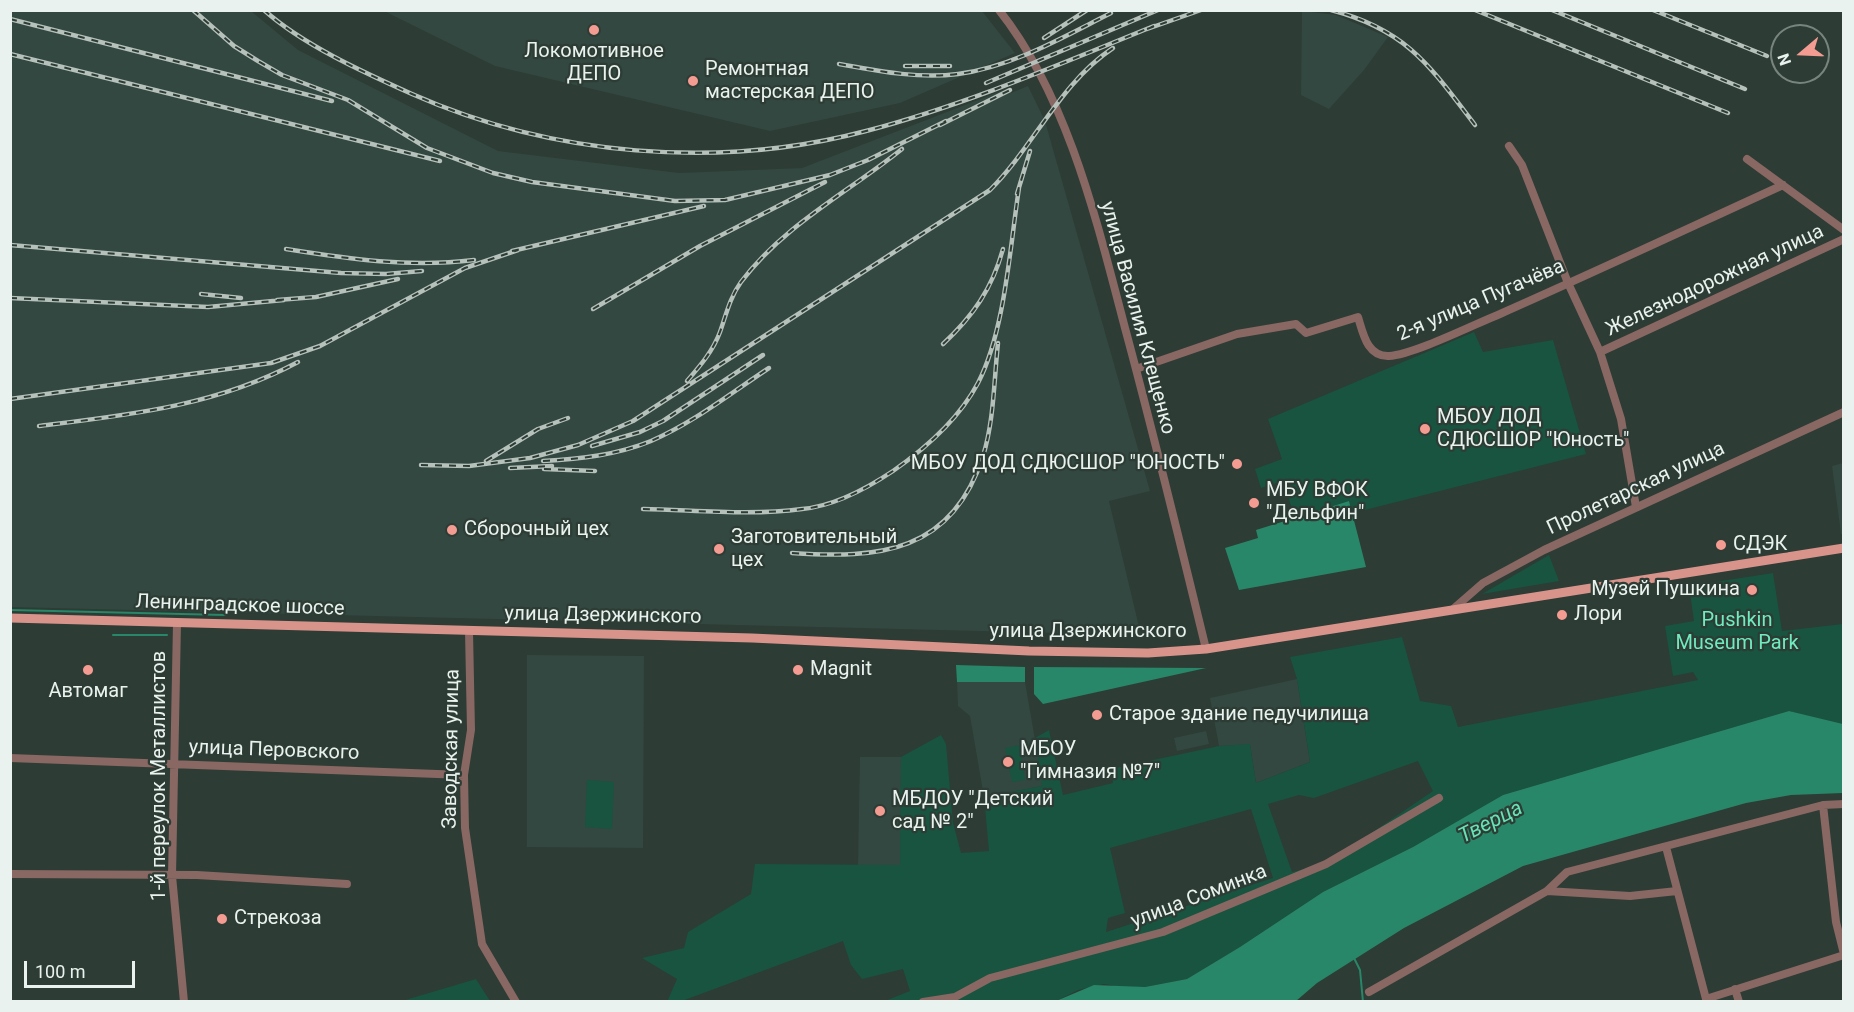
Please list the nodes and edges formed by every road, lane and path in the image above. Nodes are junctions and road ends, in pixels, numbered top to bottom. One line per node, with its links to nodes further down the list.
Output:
1 (999, 10): 9 (street, улица Василия Клещенко)
2 (1509, 146): 7 (street)
3 (1748, 159): 4 (street)
4 (1783, 185): 5 (street); 7 (street, 2-я улица Пугачёва)
5 (1844, 230)
6 (1844, 239): 8 (street, Железнодорожная улица)
7 (1568, 284): 8 (street); 9 (street, 2-я улица Пугачёва)
8 (1600, 352): 11 (street)
9 (1136, 369): 17 (street, улица Василия Клещенко)
10 (1844, 412): 11 (street, Пролетарская улица)
11 (1636, 507): 13 (street, Пролетарская улица)
12 (1844, 548): 13 (main road, улица Дзержинского)
13 (1452, 610): 17 (main road, улица Дзержинского)
14 (10, 618): 15 (main road, Ленинградское шоссе)
15 (177, 623): 16 (main road, Ленинградское шоссе); 19 (street, 1-й переулок Металлистов)
16 (469, 631): 17 (main road, улица Дзержинского); 20 (street, Заводская улица)
17 (1206, 649)
18 (10, 759): 19 (street, улица Перовского)
19 (175, 763): 20 (street, улица Перовского); 26 (street, 1-й переулок Металлистов)
20 (464, 775): 34 (street, Заводская улица)
21 (1439, 798): 35 (street, улица Соминка)
22 (1844, 804): 23 (street)
23 (1823, 805): 24 (street); 30 (street)
24 (1666, 847): 28 (street); 29 (street)
25 (10, 874): 26 (street)
26 (172, 876): 27 (street); 33 (street, 1-й переулок Металлистов)
27 (347, 884)
28 (1547, 891): 29 (street); 32 (street)
29 (1677, 891): 31 (street)
30 (1844, 954): 31 (street)
31 (1736, 989): 36 (street)
32 (1369, 992)
33 (184, 1002)
34 (516, 1002)
35 (923, 1002)
36 (1739, 1002)

